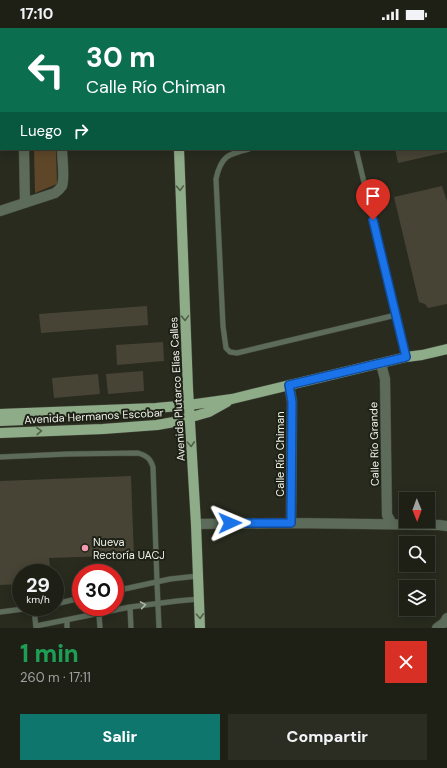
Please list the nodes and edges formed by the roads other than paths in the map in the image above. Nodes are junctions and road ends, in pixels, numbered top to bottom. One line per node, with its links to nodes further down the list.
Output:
1 (24, 150): 6 (street)
2 (62, 150): 6 (street)
3 (179, 150): 14 (main road, Avenida Plutarco Elías Calles, one-way to 14)
4 (245, 150): 8 (lane)
5 (356, 150): 8 (lane)
6 (25, 203): 7 (street)
7 (0, 212)
8 (396, 315): 10 (lane)
9 (447, 349): 10 (main road, Avenida Hermanos Escobar)
10 (406, 357): 11 (main road, Avenida Hermanos Escobar)
11 (380, 364): 12 (main road, Avenida Hermanos Escobar); 23 (street, Calle Río Grande)
12 (289, 385): 13 (main road, Avenida Hermanos Escobar); 21 (street, Calle Río Chiman)
13 (232, 399): 14 (main road, Avenida Hermanos Escobar); 17 (main road, Avenida Hermanos Escobar)
14 (189, 405): 15 (main road, Avenida Hermanos Escobar); 17 (main road, Avenida Plutarco Elías Calles)
15 (49, 412): 16 (main road, Avenida Hermanos Escobar); 18 (main road)
16 (0, 414)
17 (190, 418): 19 (main road, Avenida Hermanos Escobar, one-way to 17); 22 (main road, Avenida Plutarco Elías Calles, one-way to 22)
18 (0, 421)
19 (0, 433)
20 (0, 457): 26 (lane)
21 (291, 523): 22 (street); 23 (street)
22 (196, 524): 25 (main road, Avenida Plutarco Elías Calles)
23 (392, 524): 24 (street)
24 (447, 526)
25 (198, 576): 26 (lane); 28 (main road, Avenida Plutarco Elías Calles)
26 (157, 582): 27 (lane); 29 (lane)
27 (124, 589)
28 (199, 599): 29 (lane); 44 (main road, Avenida Plutarco Elías Calles, one-way to 44)
29 (158, 603): 30 (lane, one-way to 29); 43 (lane)
30 (130, 607): 31 (lane); 42 (lane)
31 (124, 608)
32 (12, 611): 33 (lane)
33 (0, 612)
34 (37, 616): 39 (lane)
35 (88, 616): 38 (lane)
36 (99, 616): 41 (lane)
37 (447, 618): 45 (street)
38 (67, 620): 39 (lane); 40 (lane)
39 (36, 627)
40 (67, 628)
41 (100, 628)
42 (131, 628)
43 (160, 628)
44 (200, 628)
45 (437, 628)

